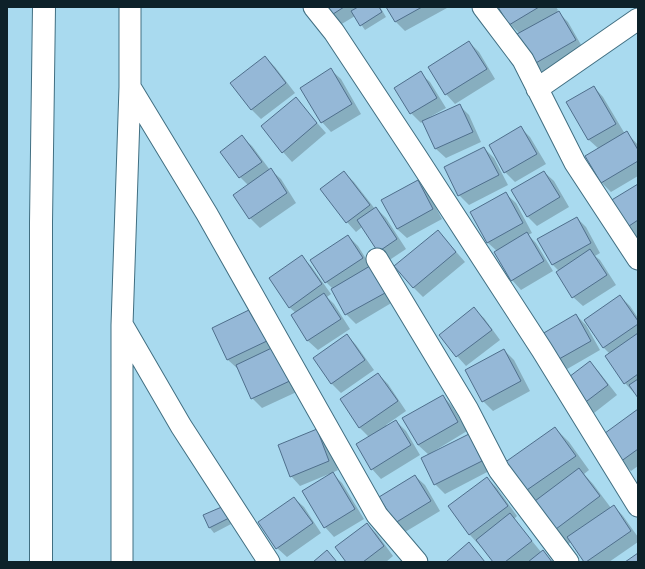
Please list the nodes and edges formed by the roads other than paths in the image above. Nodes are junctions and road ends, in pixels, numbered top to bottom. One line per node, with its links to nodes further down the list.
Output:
1 (44, 7): 12 (highway)
2 (130, 7): 6 (street)
3 (314, 7): 11 (street)
4 (484, 7): 7 (street)
5 (638, 19): 7 (street)
6 (130, 88): 10 (street); 15 (street)
7 (537, 89): 9 (street)
8 (377, 259): 16 (street)
9 (638, 259)
10 (122, 325): 13 (street); 14 (street)
11 (638, 506)
12 (41, 562)
13 (122, 562)
14 (269, 562)
15 (417, 562)
16 (568, 562)

